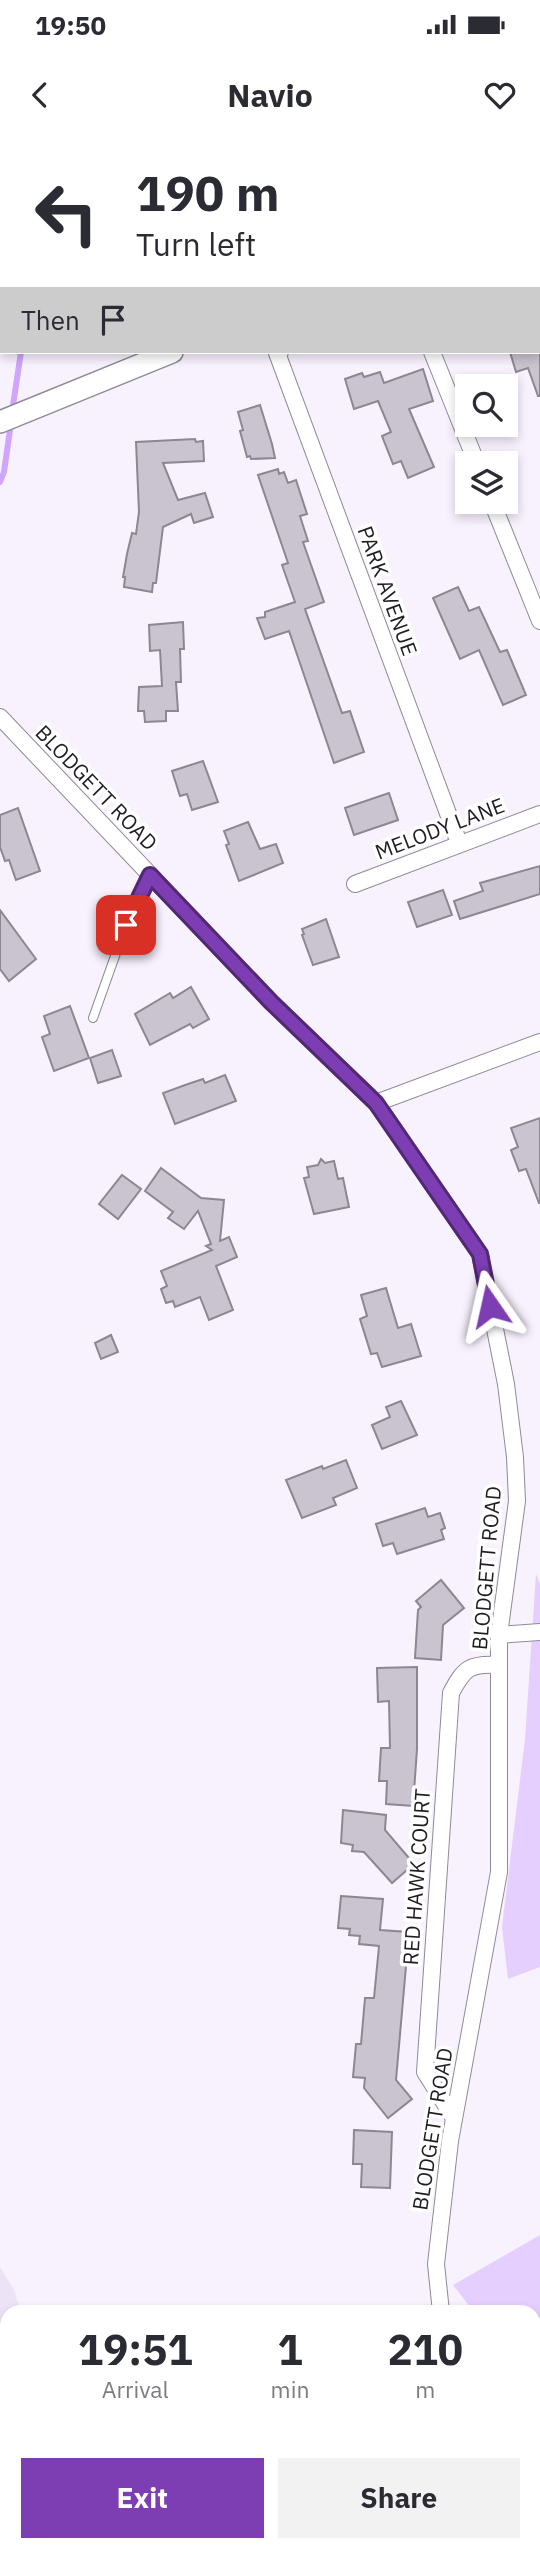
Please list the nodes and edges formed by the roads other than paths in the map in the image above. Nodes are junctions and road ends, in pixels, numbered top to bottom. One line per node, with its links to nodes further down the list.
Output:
1 (167, 354): 4 (street)
2 (280, 354): 10 (street, PARK AVENUE)
3 (433, 354): 5 (street)
4 (0, 422)
5 (472, 451)
6 (497, 514): 7 (street)
7 (540, 621)
8 (0, 717): 11 (street, BLODGETT ROAD)
9 (540, 814): 10 (street, MELODY LANE)
10 (459, 843): 12 (street, MELODY LANE)
11 (150, 875): 13 (lane); 15 (street, BLODGETT ROAD)
12 (355, 884)
13 (93, 1018)
14 (540, 1042): 15 (street)
15 (376, 1103): 17 (street, BLODGETT ROAD)
16 (540, 1632): 17 (street)
17 (499, 1635): 18 (street, BLODGETT ROAD)
18 (499, 1665): 19 (street, BLODGETT ROAD); 19 (street, RED HAWK COURT)
19 (454, 2118): 20 (street, BLODGETT ROAD)
20 (440, 2305)

